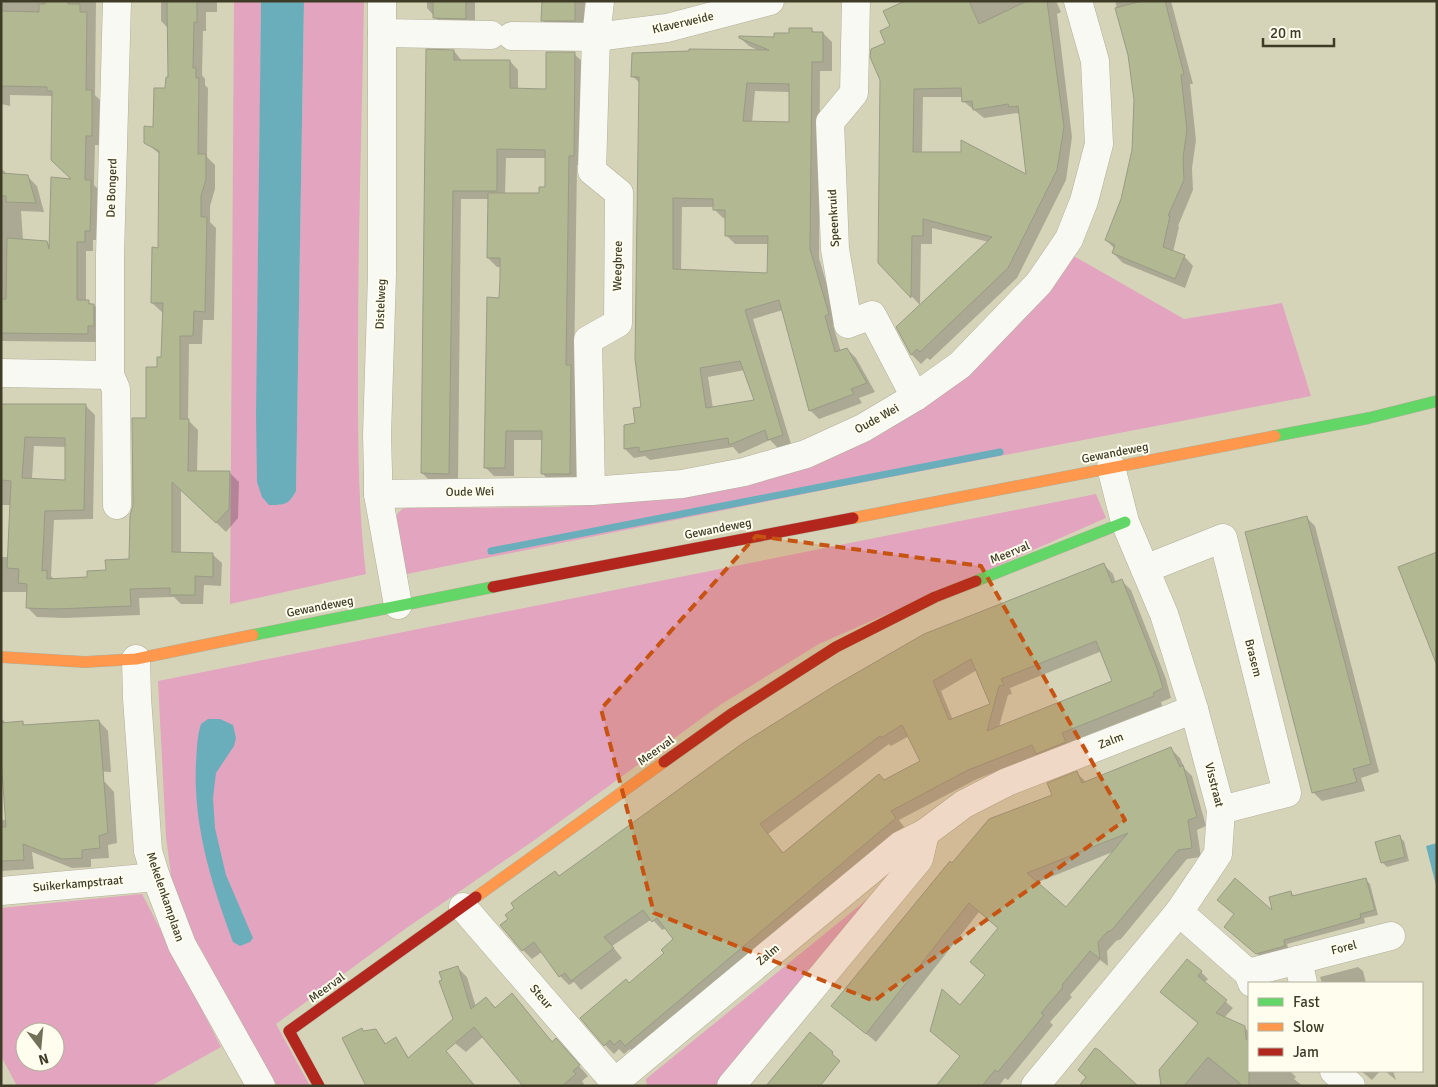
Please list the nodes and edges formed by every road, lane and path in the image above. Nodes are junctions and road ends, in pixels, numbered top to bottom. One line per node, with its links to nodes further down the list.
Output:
1 (117, 1): 10 (street, De Bongerd)
2 (382, 1): 7 (street, Distelweg)
3 (600, 1): 8 (street)
4 (770, 1): 8 (street, Klaverweide)
5 (856, 1): 11 (street, Speenkruid)
6 (1078, 1): 11 (street, Oude Wei)
7 (382, 33): 8 (street, Klaverweide); 15 (street, Distelweg)
8 (596, 37): 14 (street, Weegbree)
9 (1, 373): 10 (street)
10 (110, 375): 16 (street, De Bongerd)
11 (914, 397): 14 (street, Oude Wei)
12 (1437, 401): 13 (street, Gewandeweg)
13 (1111, 467): 17 (street, Visstraat); 19 (street, Gewandeweg)
14 (591, 491): 15 (street, Oude Wei)
15 (378, 494): 19 (street, Distelweg)
16 (117, 505)
17 (1125, 522): 18 (street, Visstraat); 27 (street, Meerval)
18 (1145, 569): 22 (street, Visstraat); 23 (street, Brasem)
19 (398, 605): 21 (street, Gewandeweg)
20 (1, 657): 21 (street, Gewandeweg)
21 (136, 659): 25 (street, Mekelenkamplaan)
22 (1194, 708): 23 (street, Visstraat); 24 (street, Zalm)
23 (1221, 810): 28 (street, Visstraat)
24 (925, 833): 33 (street, Zalm); 36 (street)
25 (156, 877): 26 (street, Suikerkampstraat); 34 (street, Mekelenkamplaan)
26 (1, 891)
27 (463, 908): 33 (street, Steur); 35 (street, Meerval)
28 (1179, 912): 31 (street, Forel); 37 (street, Visstraat)
29 (1391, 936): 30 (street, Forel)
30 (1301, 972): 31 (street, Forel)
31 (1250, 978)
32 (1335, 1072): 38 (street)
33 (616, 1084)
34 (262, 1086)
35 (319, 1086)
36 (731, 1086)
37 (1035, 1086)
38 (1351, 1086)

